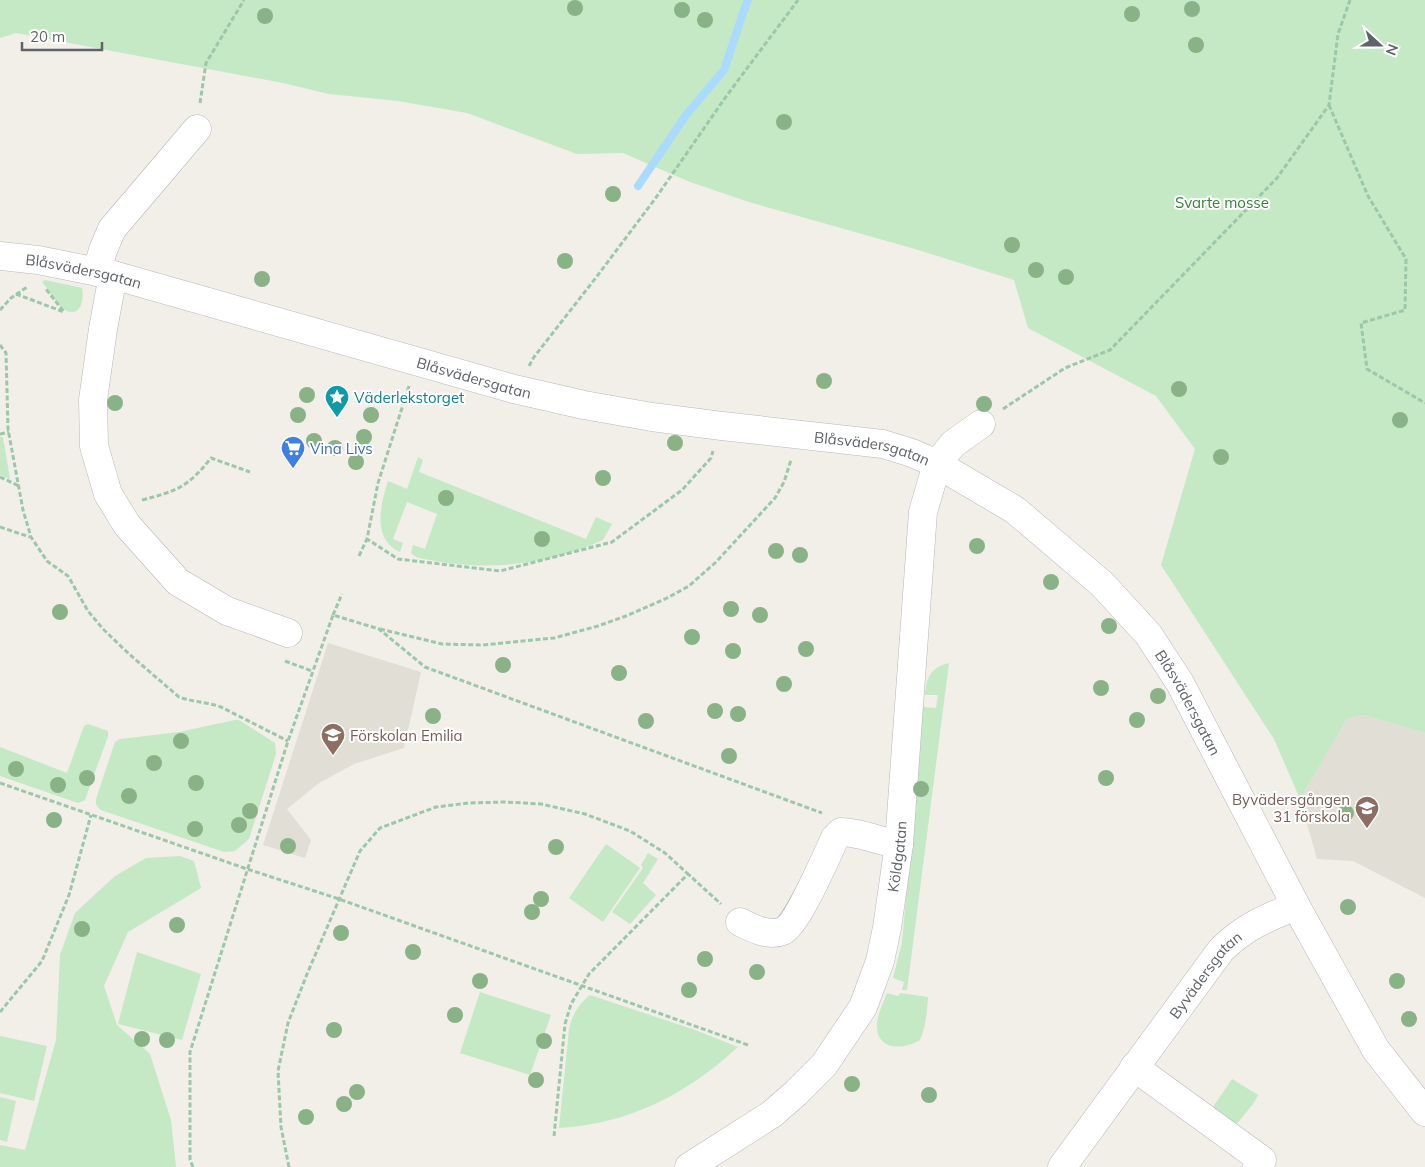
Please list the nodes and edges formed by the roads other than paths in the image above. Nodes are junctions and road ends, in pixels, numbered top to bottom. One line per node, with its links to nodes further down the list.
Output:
1 (197, 129): 3 (street)
2 (0, 256): 3 (street, Blåsvädersgatan)
3 (105, 274): 5 (street, Blåsvädersgatan); 6 (street)
4 (981, 424): 5 (street)
5 (937, 464): 7 (street, Köldgatan); 8 (street, Blåsvädersgatan)
6 (288, 633)
7 (899, 844): 9 (street); 12 (street, Köldgatan)
8 (1296, 906): 10 (street, Byvädersgatan); 11 (street, Blåsvädersgatan)
9 (740, 922)
10 (1134, 1067): 13 (street, Byvädersgatan); 14 (street)
11 (1425, 1112)
12 (689, 1167)
13 (1062, 1167)
14 (1257, 1167)

